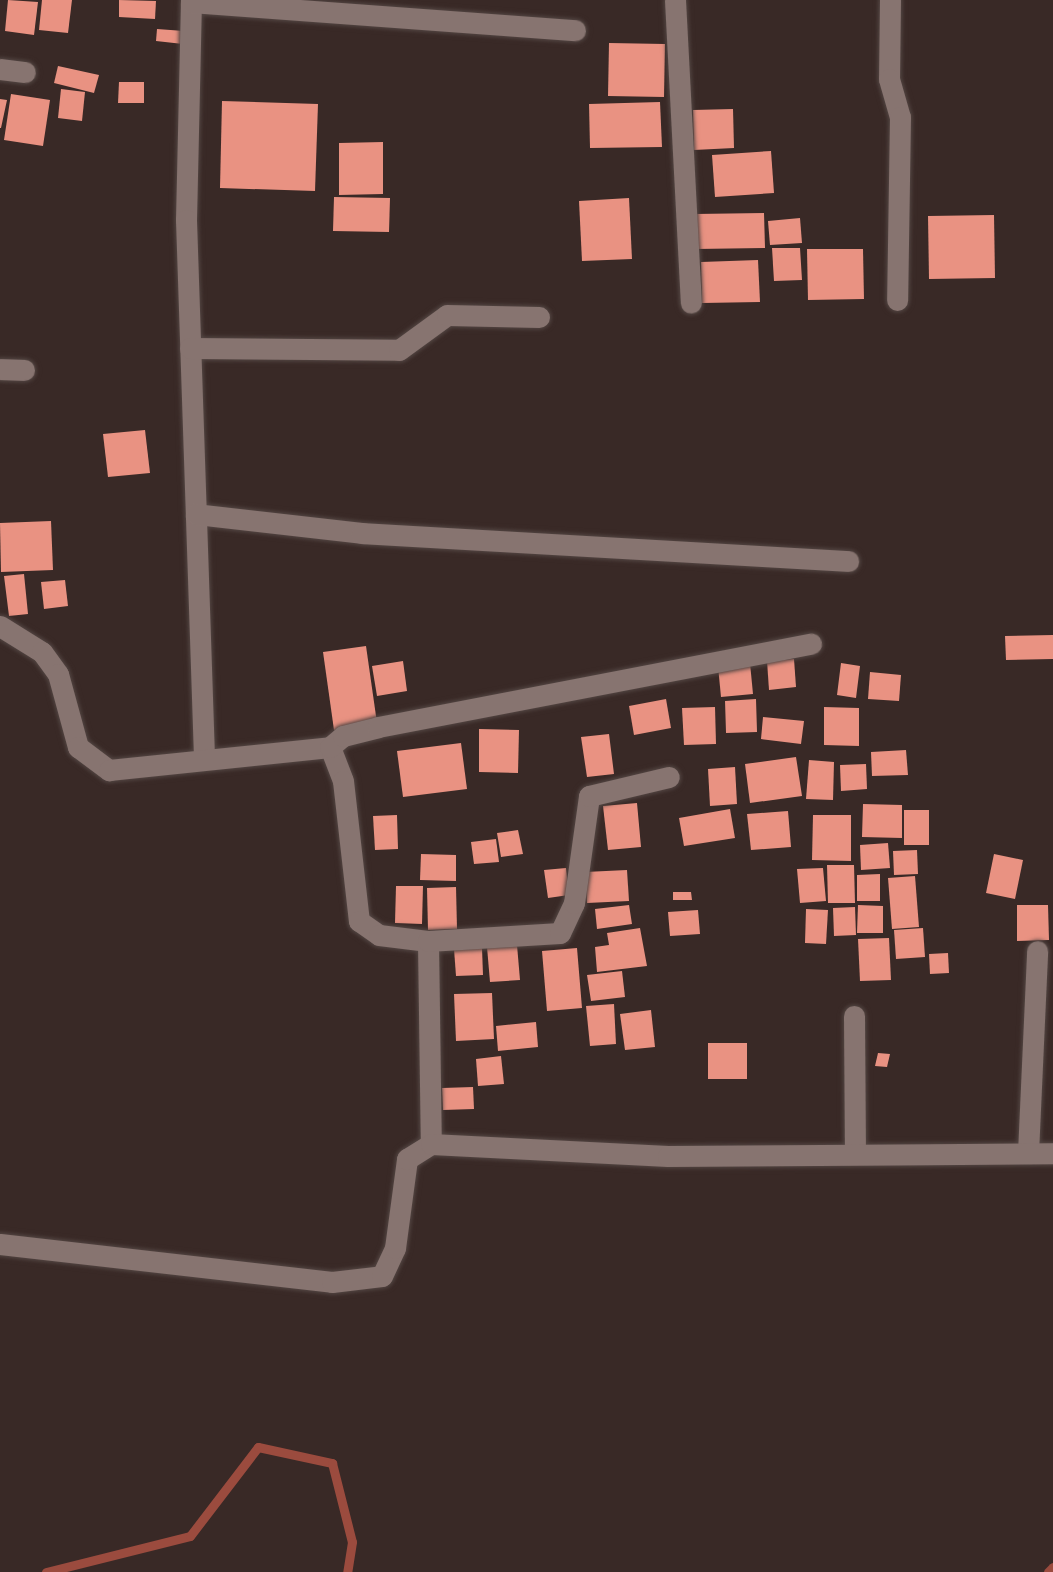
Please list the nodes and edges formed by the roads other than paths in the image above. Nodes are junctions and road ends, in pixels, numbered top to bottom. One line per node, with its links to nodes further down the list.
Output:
1 (676, 0): 8 (street)
2 (890, 0): 7 (street)
3 (191, 1): 4 (street); 10 (street)
4 (575, 30)
5 (0, 69): 6 (street)
6 (24, 72)
7 (897, 300)
8 (691, 303)
9 (538, 317): 10 (street)
10 (190, 348): 13 (street)
11 (0, 369): 12 (street)
12 (24, 370)
13 (196, 514): 14 (street); 18 (street)
14 (848, 561)
15 (0, 626): 18 (street)
16 (811, 645): 17 (street)
17 (330, 747): 18 (street); 20 (street)
18 (204, 757)
19 (669, 777): 20 (street)
20 (428, 941): 23 (street)
21 (1037, 951): 24 (street)
22 (854, 1016): 26 (street)
23 (431, 1144): 26 (street); 27 (street)
24 (1028, 1153): 25 (street); 26 (street)
25 (1053, 1153)
26 (855, 1154)
27 (0, 1244)

